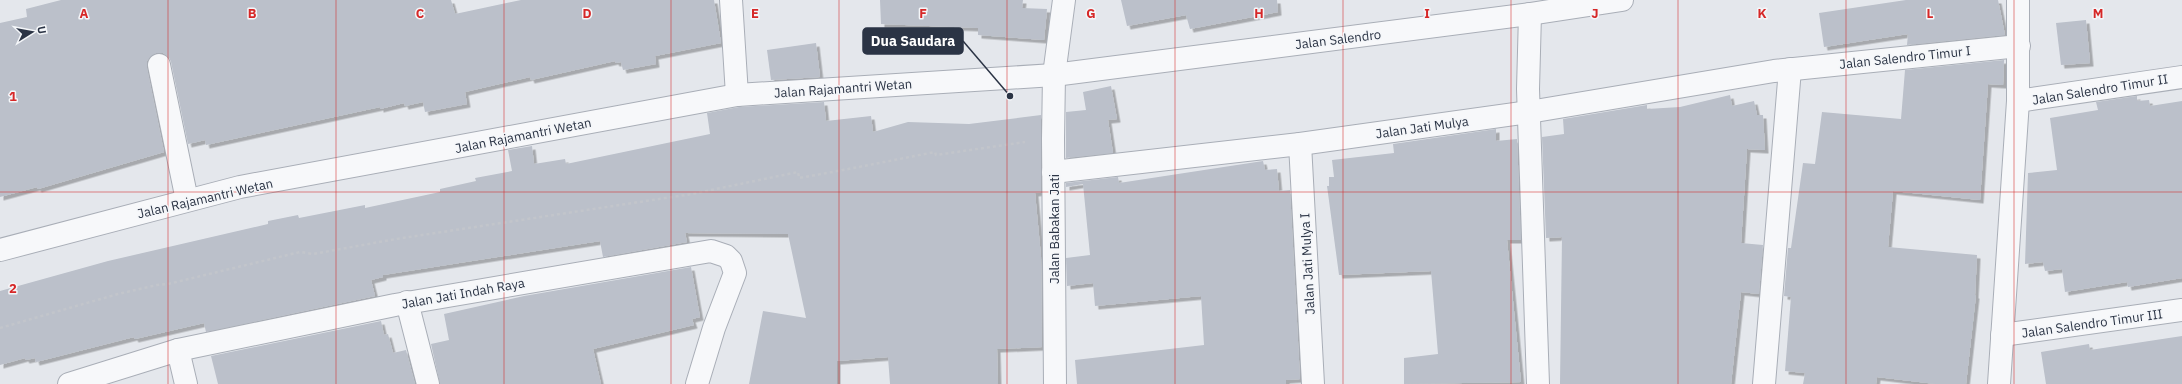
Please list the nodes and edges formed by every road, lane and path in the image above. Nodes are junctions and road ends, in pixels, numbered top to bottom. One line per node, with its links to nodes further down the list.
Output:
1 (731, 0): 11 (street)
2 (1064, 0): 9 (street, Jalan Babakan Jati)
3 (1622, 0): 5 (street, Jalan Salendro)
4 (2018, 0): 6 (street)
5 (1530, 14): 9 (street, Jalan Salendro); 13 (street)
6 (2019, 46): 8 (street, Jalan Salendro Timur I); 12 (street)
7 (159, 65): 17 (street)
8 (1790, 69): 13 (street, Jalan Jati Mulya); 31 (street)
9 (1054, 75): 11 (street, Jalan Rajamantri Wetan); 14 (street, Jalan Babakan Jati)
10 (2182, 77): 12 (street, Jalan Salendro Timur II)
11 (737, 95): 17 (street, Jalan Rajamantri Wetan)
12 (2018, 101): 22 (street)
13 (1529, 112): 15 (street, Jalan Jati Mulya); 30 (street)
14 (1053, 137): 16 (street, Jalan Babakan Jati); 21 (path)
15 (1300, 144): 16 (street, Jalan Jati Mulya); 29 (street, Jalan Jati Mulya I)
16 (1053, 172): 28 (street, Jalan Babakan Jati)
17 (187, 200): 18 (street, Jalan Rajamantri Wetan)
18 (0, 250)
19 (408, 302): 23 (street, Jalan Jati Indah Raya); 26 (street); 27 (street, Jalan Jati Indah Raya)
20 (2182, 310): 22 (street, Jalan Salendro Timur III)
21 (0, 328)
22 (2002, 335): 32 (street)
23 (178, 350): 24 (street, Jalan Jati Indah Raya); 25 (street)
24 (69, 384)
25 (186, 384)
26 (428, 384)
27 (697, 384)
28 (1055, 384)
29 (1313, 384)
30 (1538, 384)
31 (1764, 384)
32 (1999, 384)

